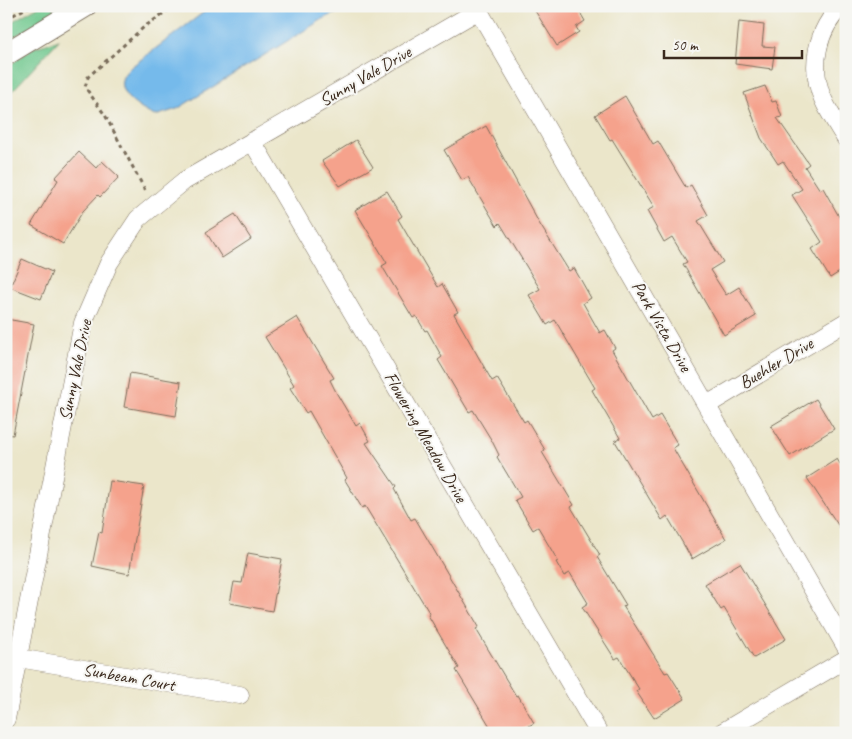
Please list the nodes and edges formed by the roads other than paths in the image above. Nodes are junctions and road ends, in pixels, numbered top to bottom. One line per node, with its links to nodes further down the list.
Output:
1 (85, 6): 4 (street)
2 (842, 6): 5 (street)
3 (478, 8): 6 (street, Sunny Vale Drive); 8 (street, Park Vista Drive)
4 (6, 54)
5 (846, 139)
6 (252, 141): 10 (street, Sunny Vale Drive); 14 (street, Flowering Meadow Drive)
7 (846, 322): 8 (street, Buehler Drive)
8 (707, 405): 9 (street, Park Vista Drive)
9 (846, 647)
10 (18, 658): 12 (street, Sunbeam Court); 13 (street, Sunny Vale Drive)
11 (846, 658): 15 (street)
12 (240, 695)
13 (6, 719)
14 (599, 733)
15 (720, 733)

